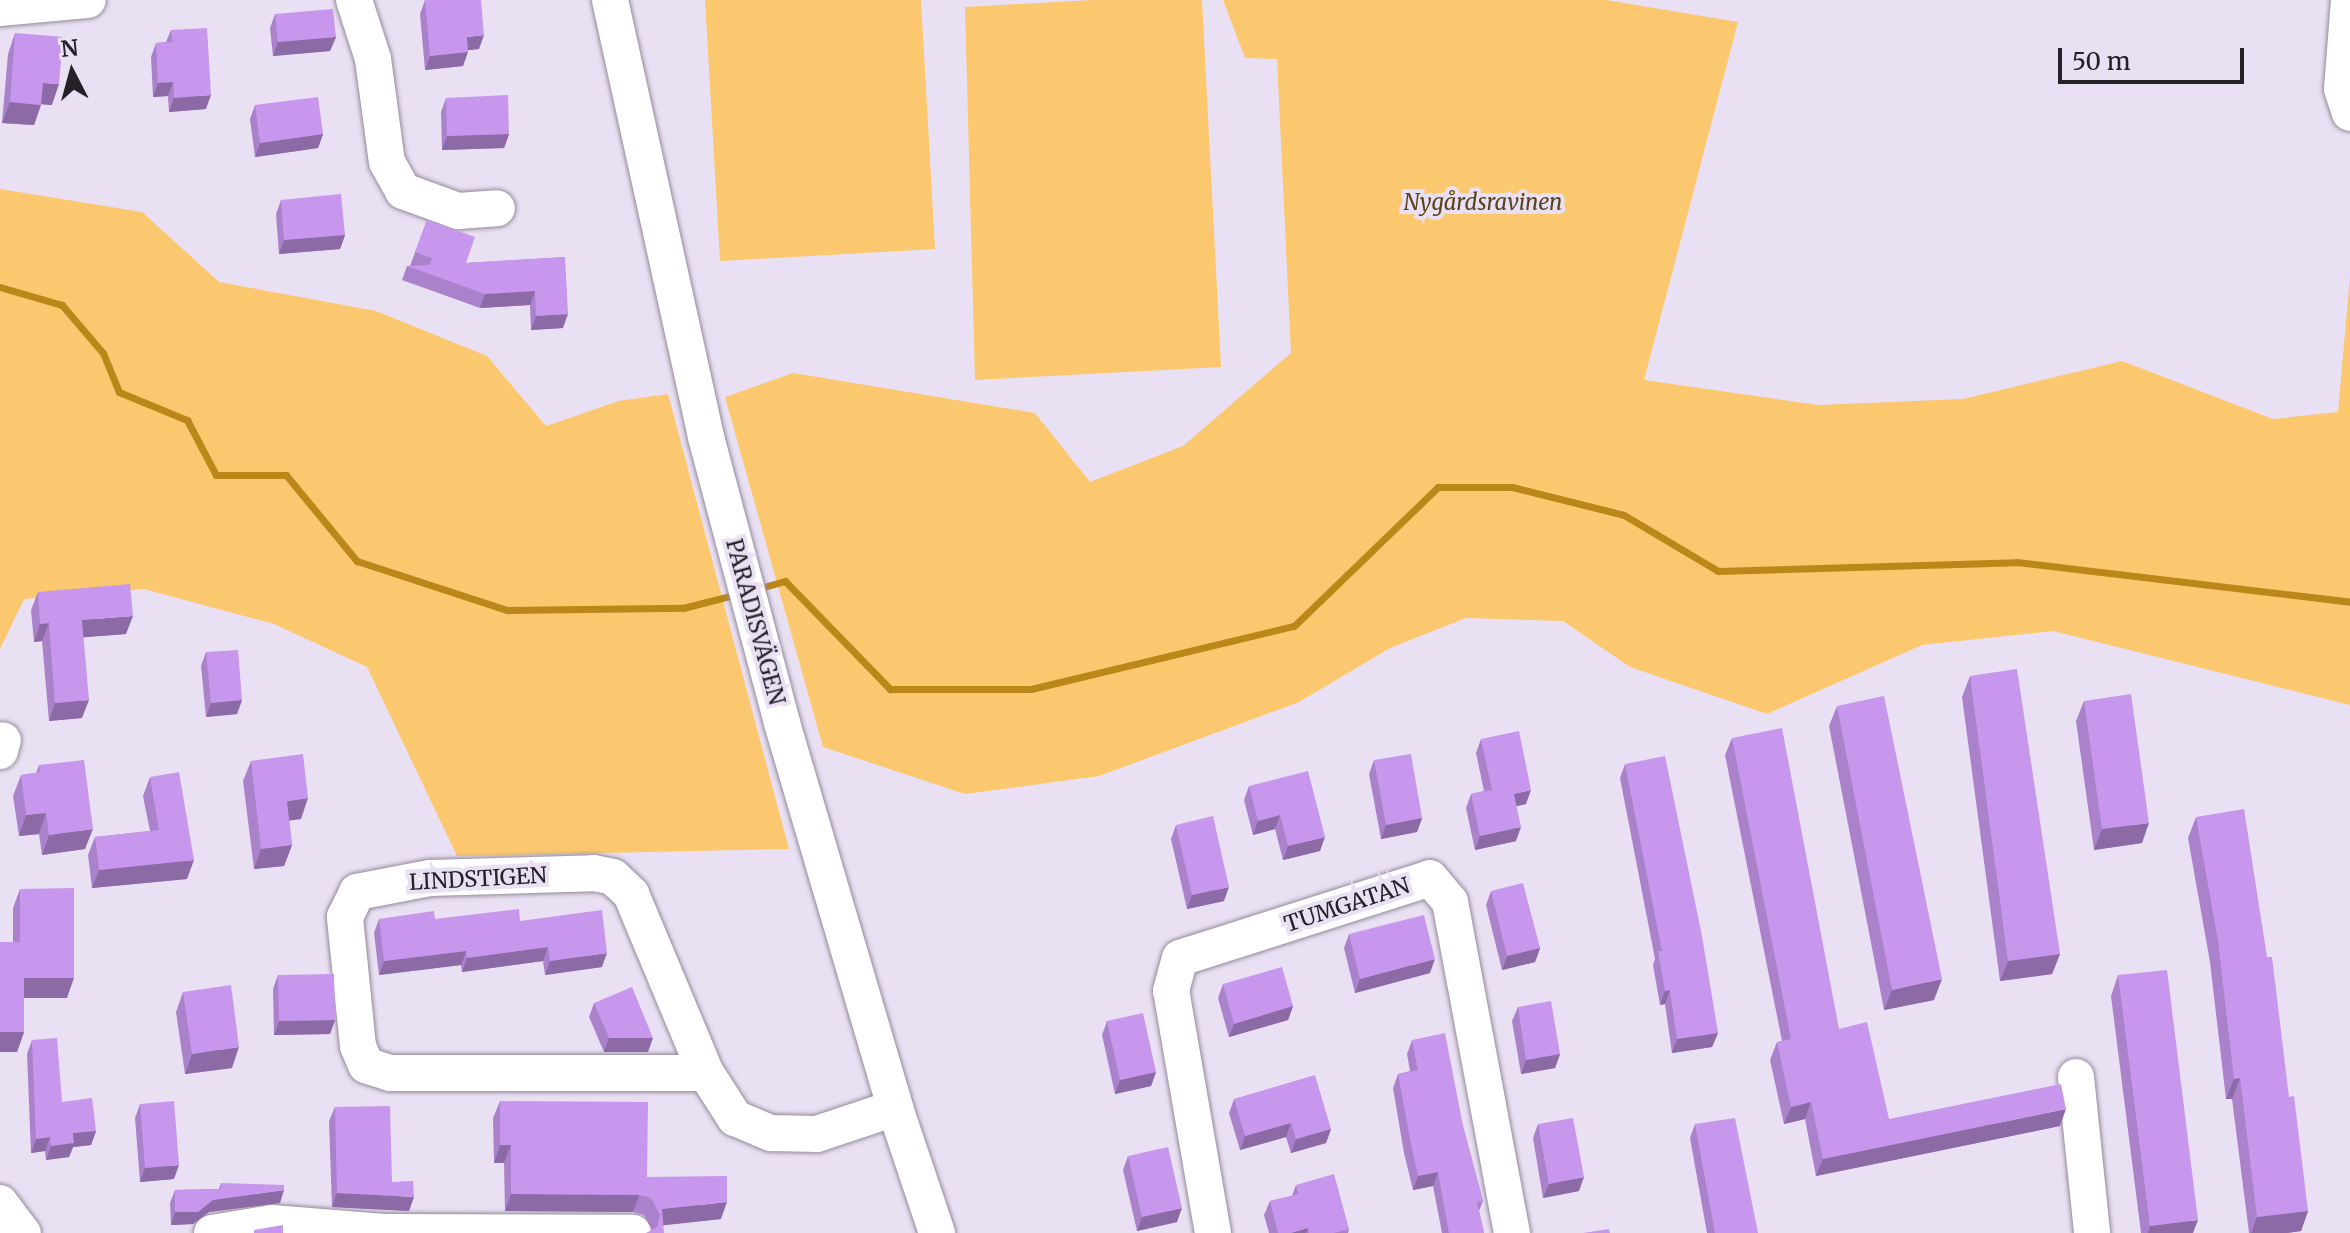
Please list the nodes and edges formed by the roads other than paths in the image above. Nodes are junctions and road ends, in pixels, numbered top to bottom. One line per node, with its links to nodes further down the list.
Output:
1 (88, 0): 5 (street)
2 (354, 0): 7 (street)
3 (610, 0): 10 (street, PARADISVÄGEN)
4 (2349, 0): 6 (street)
5 (0, 8)
6 (2350, 113)
7 (497, 208)
8 (706, 1073): 8 (street, LINDSTIGEN); 10 (street, LINDSTIGEN)
9 (2076, 1077): 18 (street)
10 (895, 1108): 15 (street, PARADISVÄGEN)
11 (0, 1203): 12 (street)
12 (23, 1233)
13 (212, 1233): 14 (street)
14 (633, 1233)
15 (937, 1233)
16 (1213, 1233): 17 (street, TUMGATAN)
17 (1512, 1233)
18 (2092, 1233)

